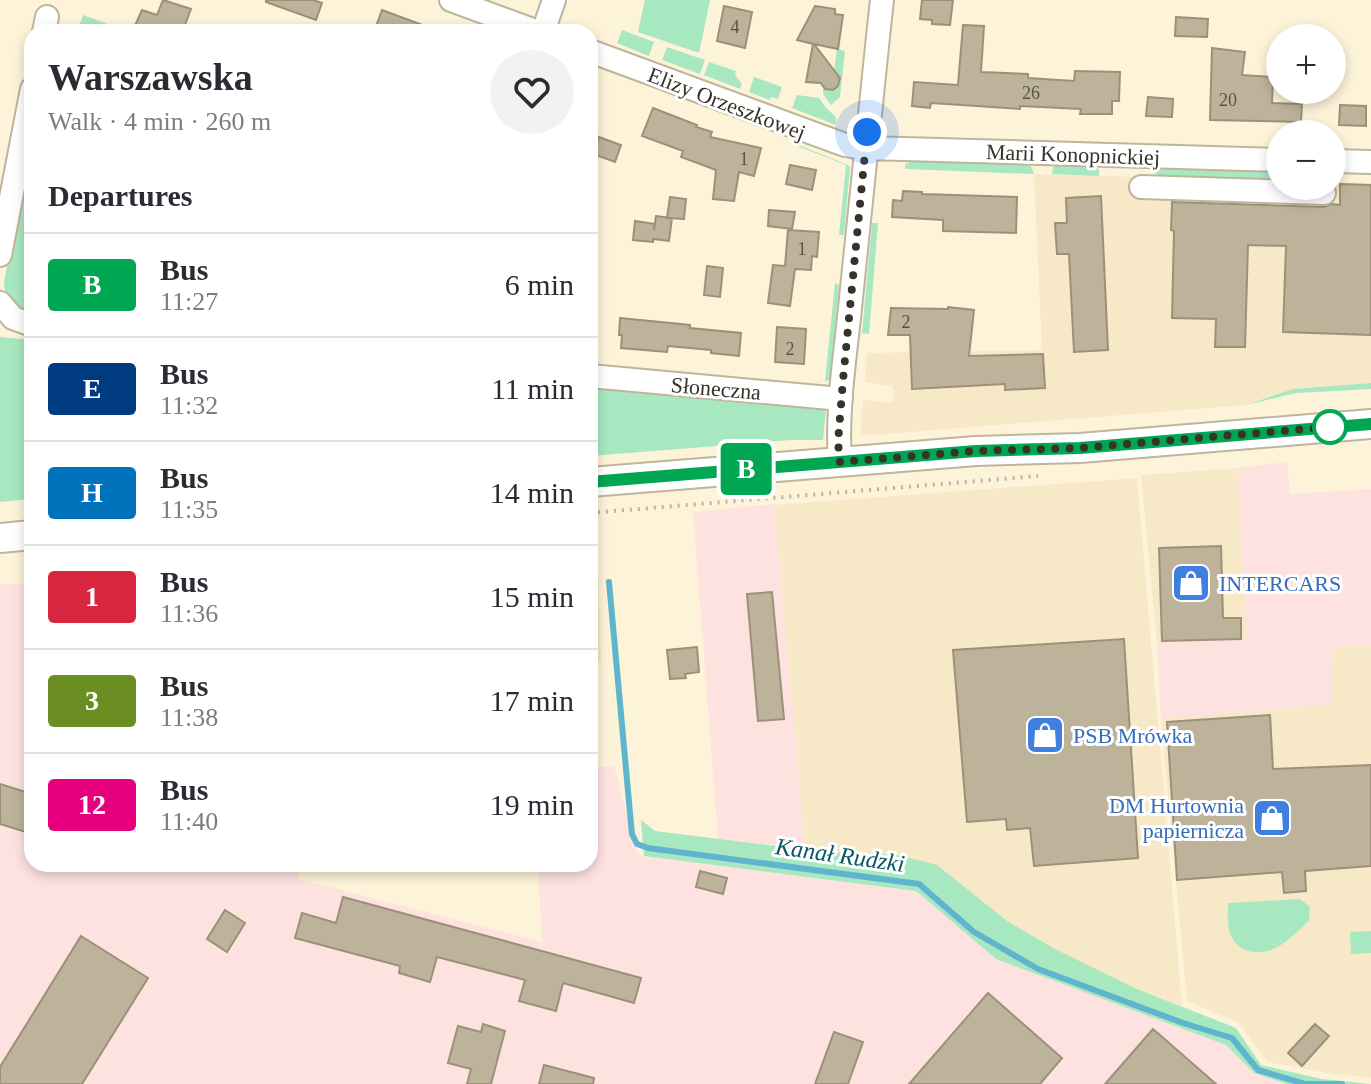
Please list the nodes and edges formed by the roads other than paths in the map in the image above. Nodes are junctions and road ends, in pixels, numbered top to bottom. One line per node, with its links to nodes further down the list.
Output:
1 (451, 0): 4 (street)
2 (554, 0): 5 (street)
3 (882, 0): 8 (street)
4 (518, 24)
5 (544, 24)
6 (598, 54): 8 (street, Elizy Orzeszkowej)
7 (24, 133): 14 (street)
8 (865, 148): 9 (street, Marii Konopnickiej); 18 (street)
9 (1266, 160)
10 (1346, 161): 11 (street)
11 (1371, 162)
12 (1141, 187): 13 (street)
13 (1266, 191)
14 (0, 255)
15 (0, 303): 16 (street)
16 (24, 322)
17 (598, 377): 18 (street, Słoneczna)
18 (841, 399): 20 (street)
19 (1371, 424): 20 (main road)
20 (840, 462): 21 (main road)
21 (598, 481)
22 (24, 536): 23 (main road)
23 (0, 538)

